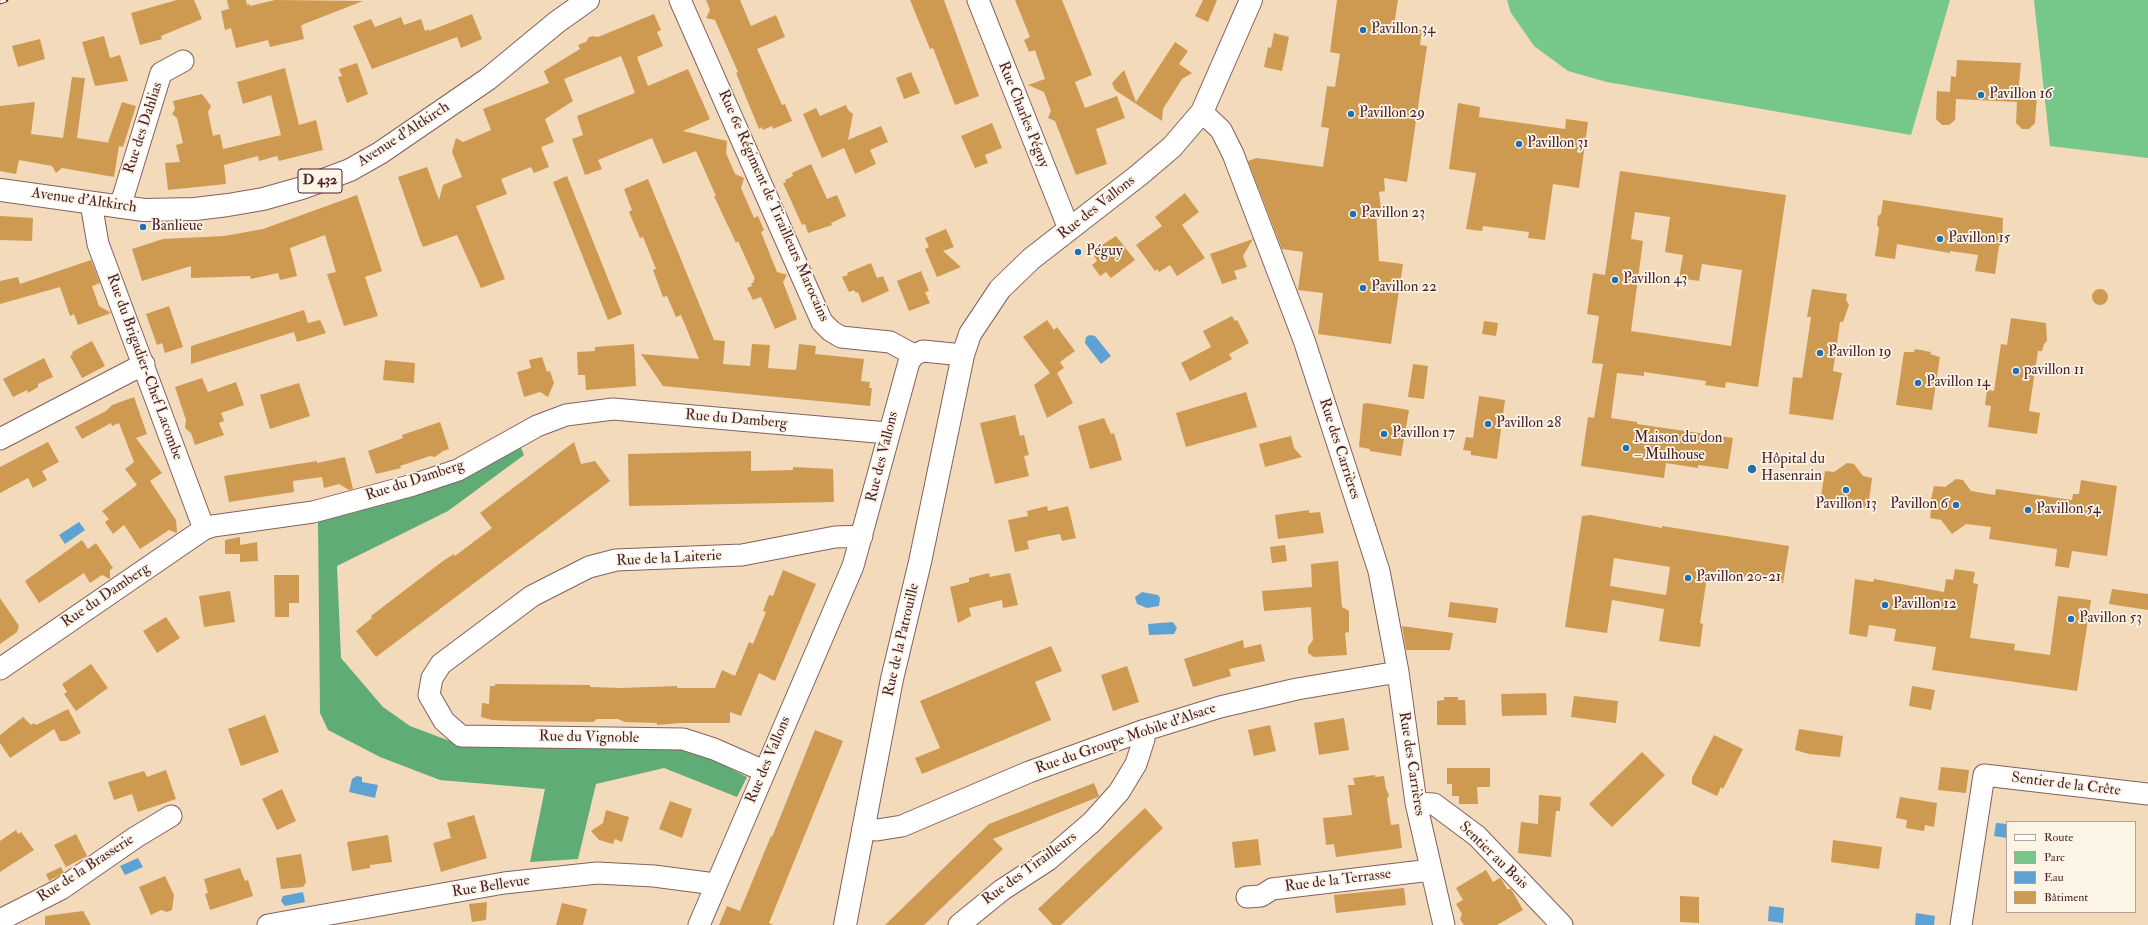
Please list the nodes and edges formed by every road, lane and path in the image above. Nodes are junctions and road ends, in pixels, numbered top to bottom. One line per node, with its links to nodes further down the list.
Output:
1 (588, 0): 9 (street, Avenue d'Altkirch / D 432)
2 (680, 0): 11 (street, Rue 6e Régiment de Tirailleurs Marocains)
3 (978, 0): 10 (street, Rue Charles Péguy)
4 (1252, 0): 6 (street)
5 (183, 61): 9 (street, Rue des Dahlias)
6 (1202, 112): 10 (street, Rue des Vallons); 19 (street, Rue des Carrières)
7 (0, 190): 8 (street, Avenue d'Altkirch / D 432)
8 (91, 203): 9 (street, Avenue d'Altkirch / D 432); 13 (street, Rue du Brigadier-Chef Lacombe)
9 (120, 207)
10 (1069, 229): 12 (street, Rue des Vallons)
11 (914, 355): 12 (street); 14 (street, Rue des Vallons)
12 (963, 355): 26 (street, Rue de la Patrouille)
13 (144, 364): 15 (street); 16 (street, Rue du Brigadier-Chef Lacombe)
14 (888, 434): 16 (street, Rue du Damberg); 17 (street, Rue des Vallons)
15 (0, 439)
16 (204, 529): 18 (street, Rue du Damberg)
17 (862, 536): 20 (street, Rue de la Laiterie); 22 (street, Rue des Vallons)
18 (0, 669)
19 (1398, 672): 21 (street, Rue du Groupe Mobile d'Alsace); 24 (street, Rue des Carrières)
20 (429, 695): 22 (street, Rue du Vignoble)
21 (1142, 731): 26 (street, Rue du Groupe Mobile d'Alsace); 34 (street, Rue des Tirailleurs)
22 (764, 771): 28 (street, Rue des Vallons)
23 (2148, 794): 37 (street, Sentier de la Crête)
24 (1416, 803): 27 (street, Rue des Carrières); 36 (street, Sentier au Bois)
25 (171, 816): 30 (street, Rue de la Brasserie)
26 (863, 828): 33 (street, Rue de la Patrouille)
27 (1431, 870): 29 (street, Rue de la Terrasse); 35 (street, Rue des Carrières)
28 (715, 884): 31 (street, Rue Bellevue); 32 (street, Rue des Vallons)
29 (1247, 897)
30 (0, 920)
31 (268, 925)
32 (699, 925)
33 (845, 925)
34 (959, 925)
35 (1444, 925)
36 (1562, 925)
37 (1961, 925)

